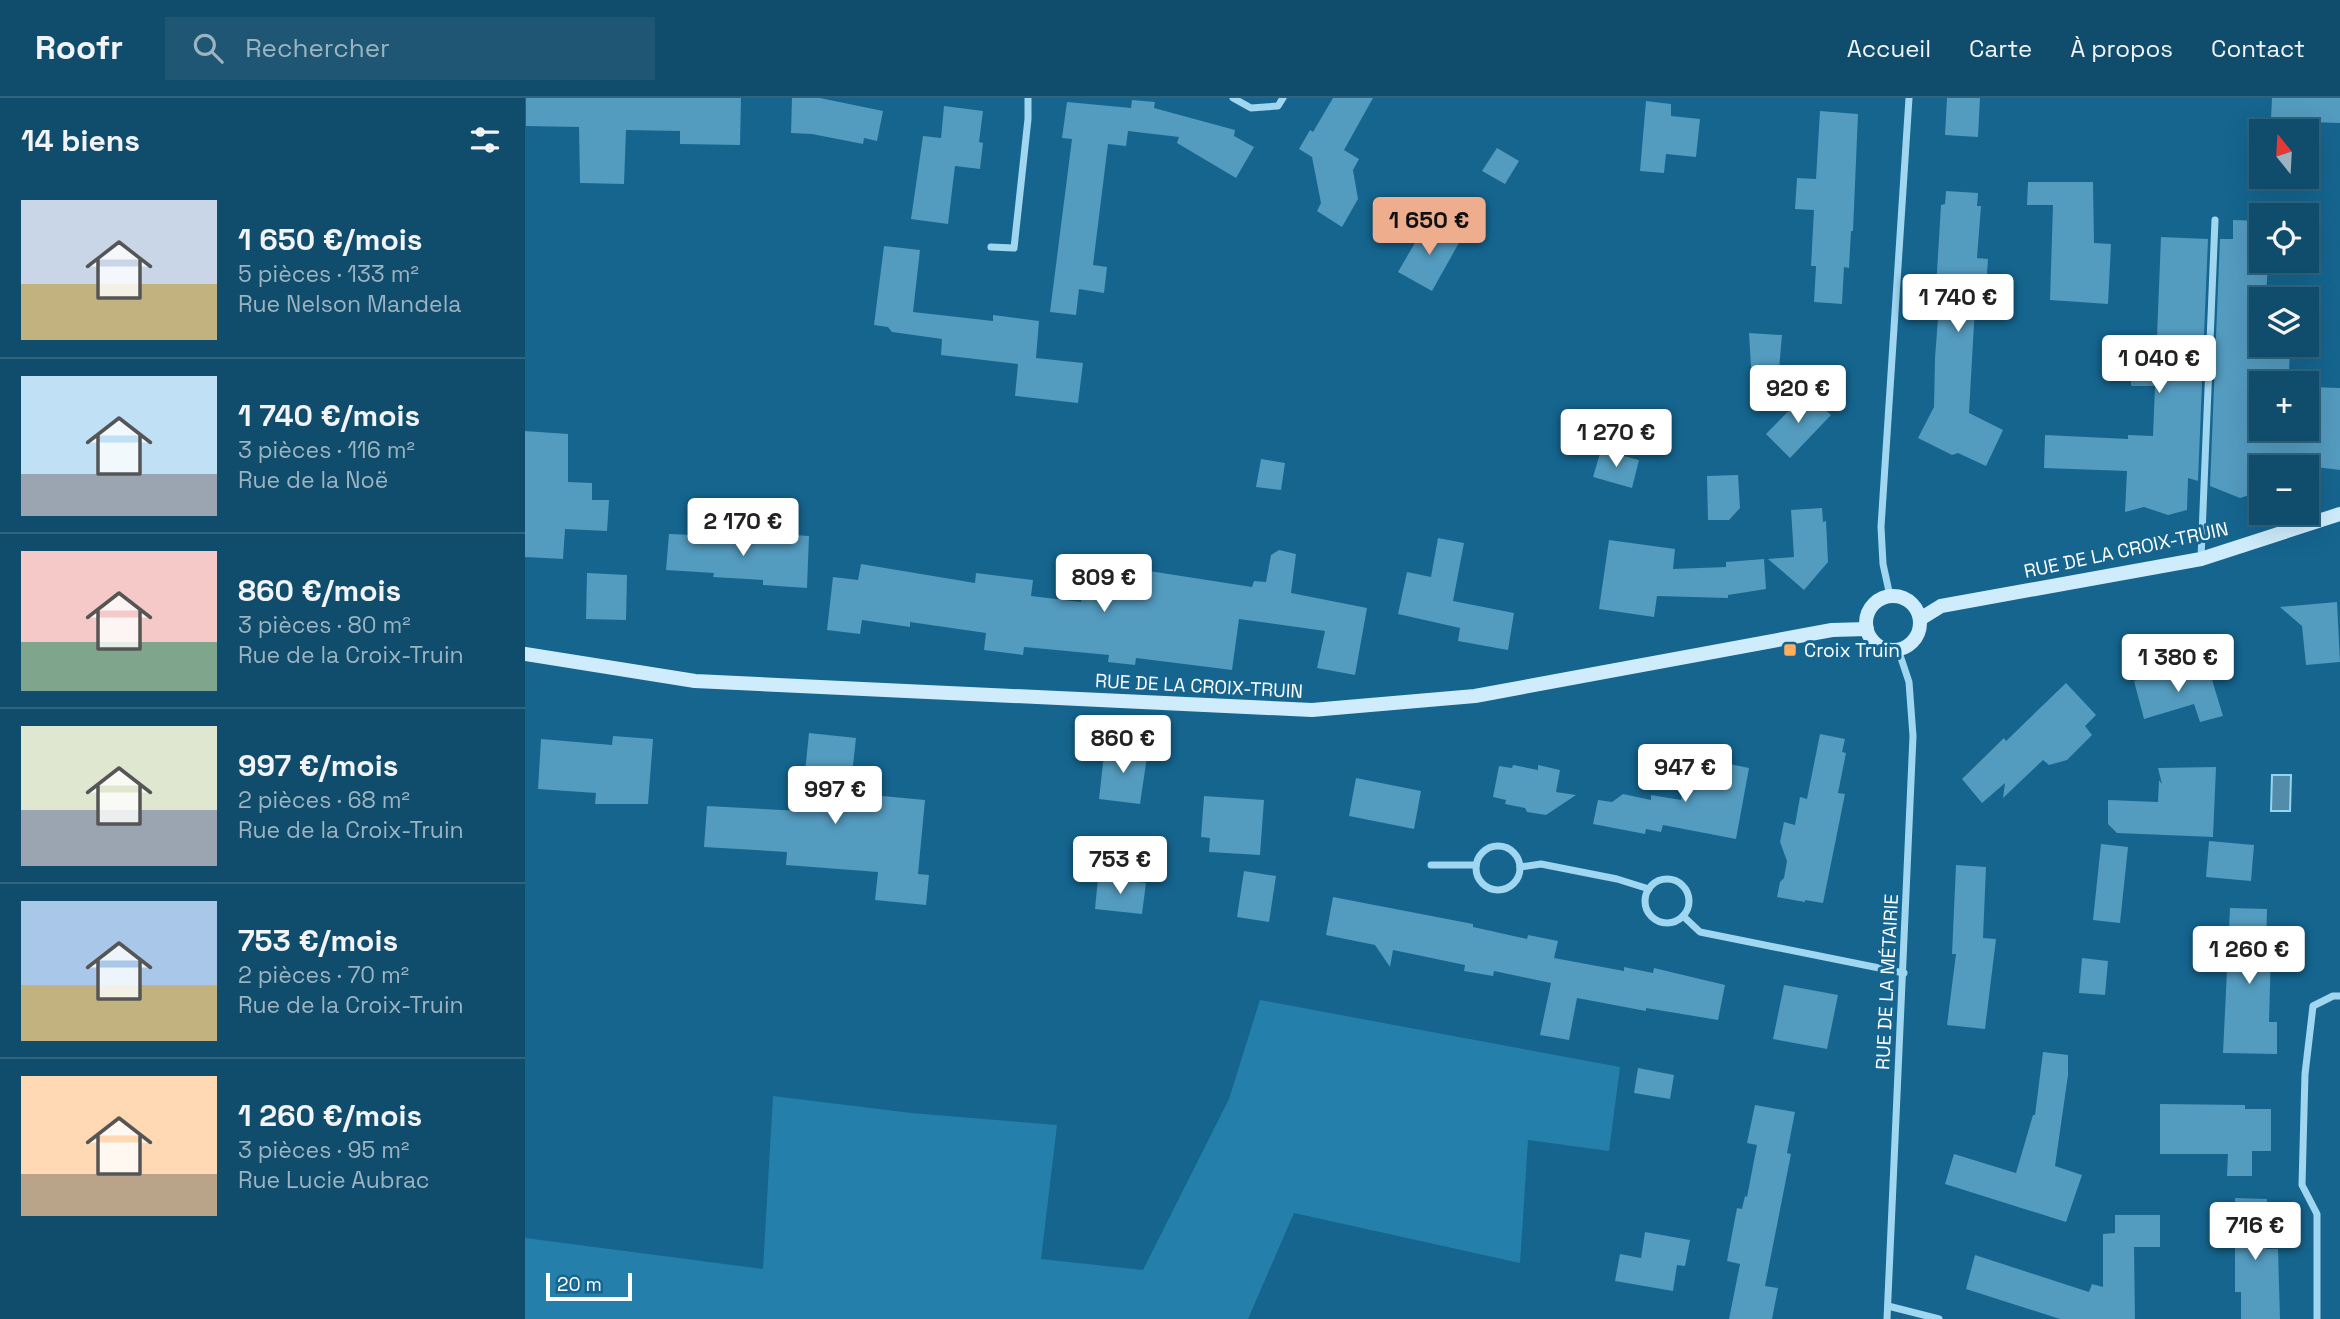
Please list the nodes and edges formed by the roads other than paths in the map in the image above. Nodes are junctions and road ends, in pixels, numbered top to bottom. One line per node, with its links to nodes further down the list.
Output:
1 (1028, 98): 6 (street)
2 (1233, 98): 3 (street)
3 (1283, 98)
4 (1909, 98): 9 (street)
5 (2215, 220): 8 (street)
6 (991, 247)
7 (2340, 513): 8 (main road, RUE DE LA CROIX-TRUIN)
8 (2201, 559): 10 (main road, RUE DE LA CROIX-TRUIN)
9 (1890, 596): 10 (main road); 11 (main road)
10 (1920, 619): 12 (main road)
11 (1867, 629): 12 (main road); 13 (main road, RUE DE LA CROIX-TRUIN)
12 (1898, 649): 19 (street, RUE DE LA MÉTAIRIE)
13 (525, 654)
14 (1431, 865): 15 (street)
15 (1476, 865): 16 (street); 16 (street)
16 (1520, 867): 17 (street)
17 (1649, 890): 18 (street); 18 (street)
18 (1683, 916): 19 (street)
19 (1904, 973): 21 (street, RUE DE LA MÉTAIRIE)
20 (2340, 996): 24 (street)
21 (1888, 1306): 22 (street, RUE DE LA MÉTAIRIE); 23 (street)
22 (1887, 1319)
23 (1939, 1319)
24 (2317, 1319)

